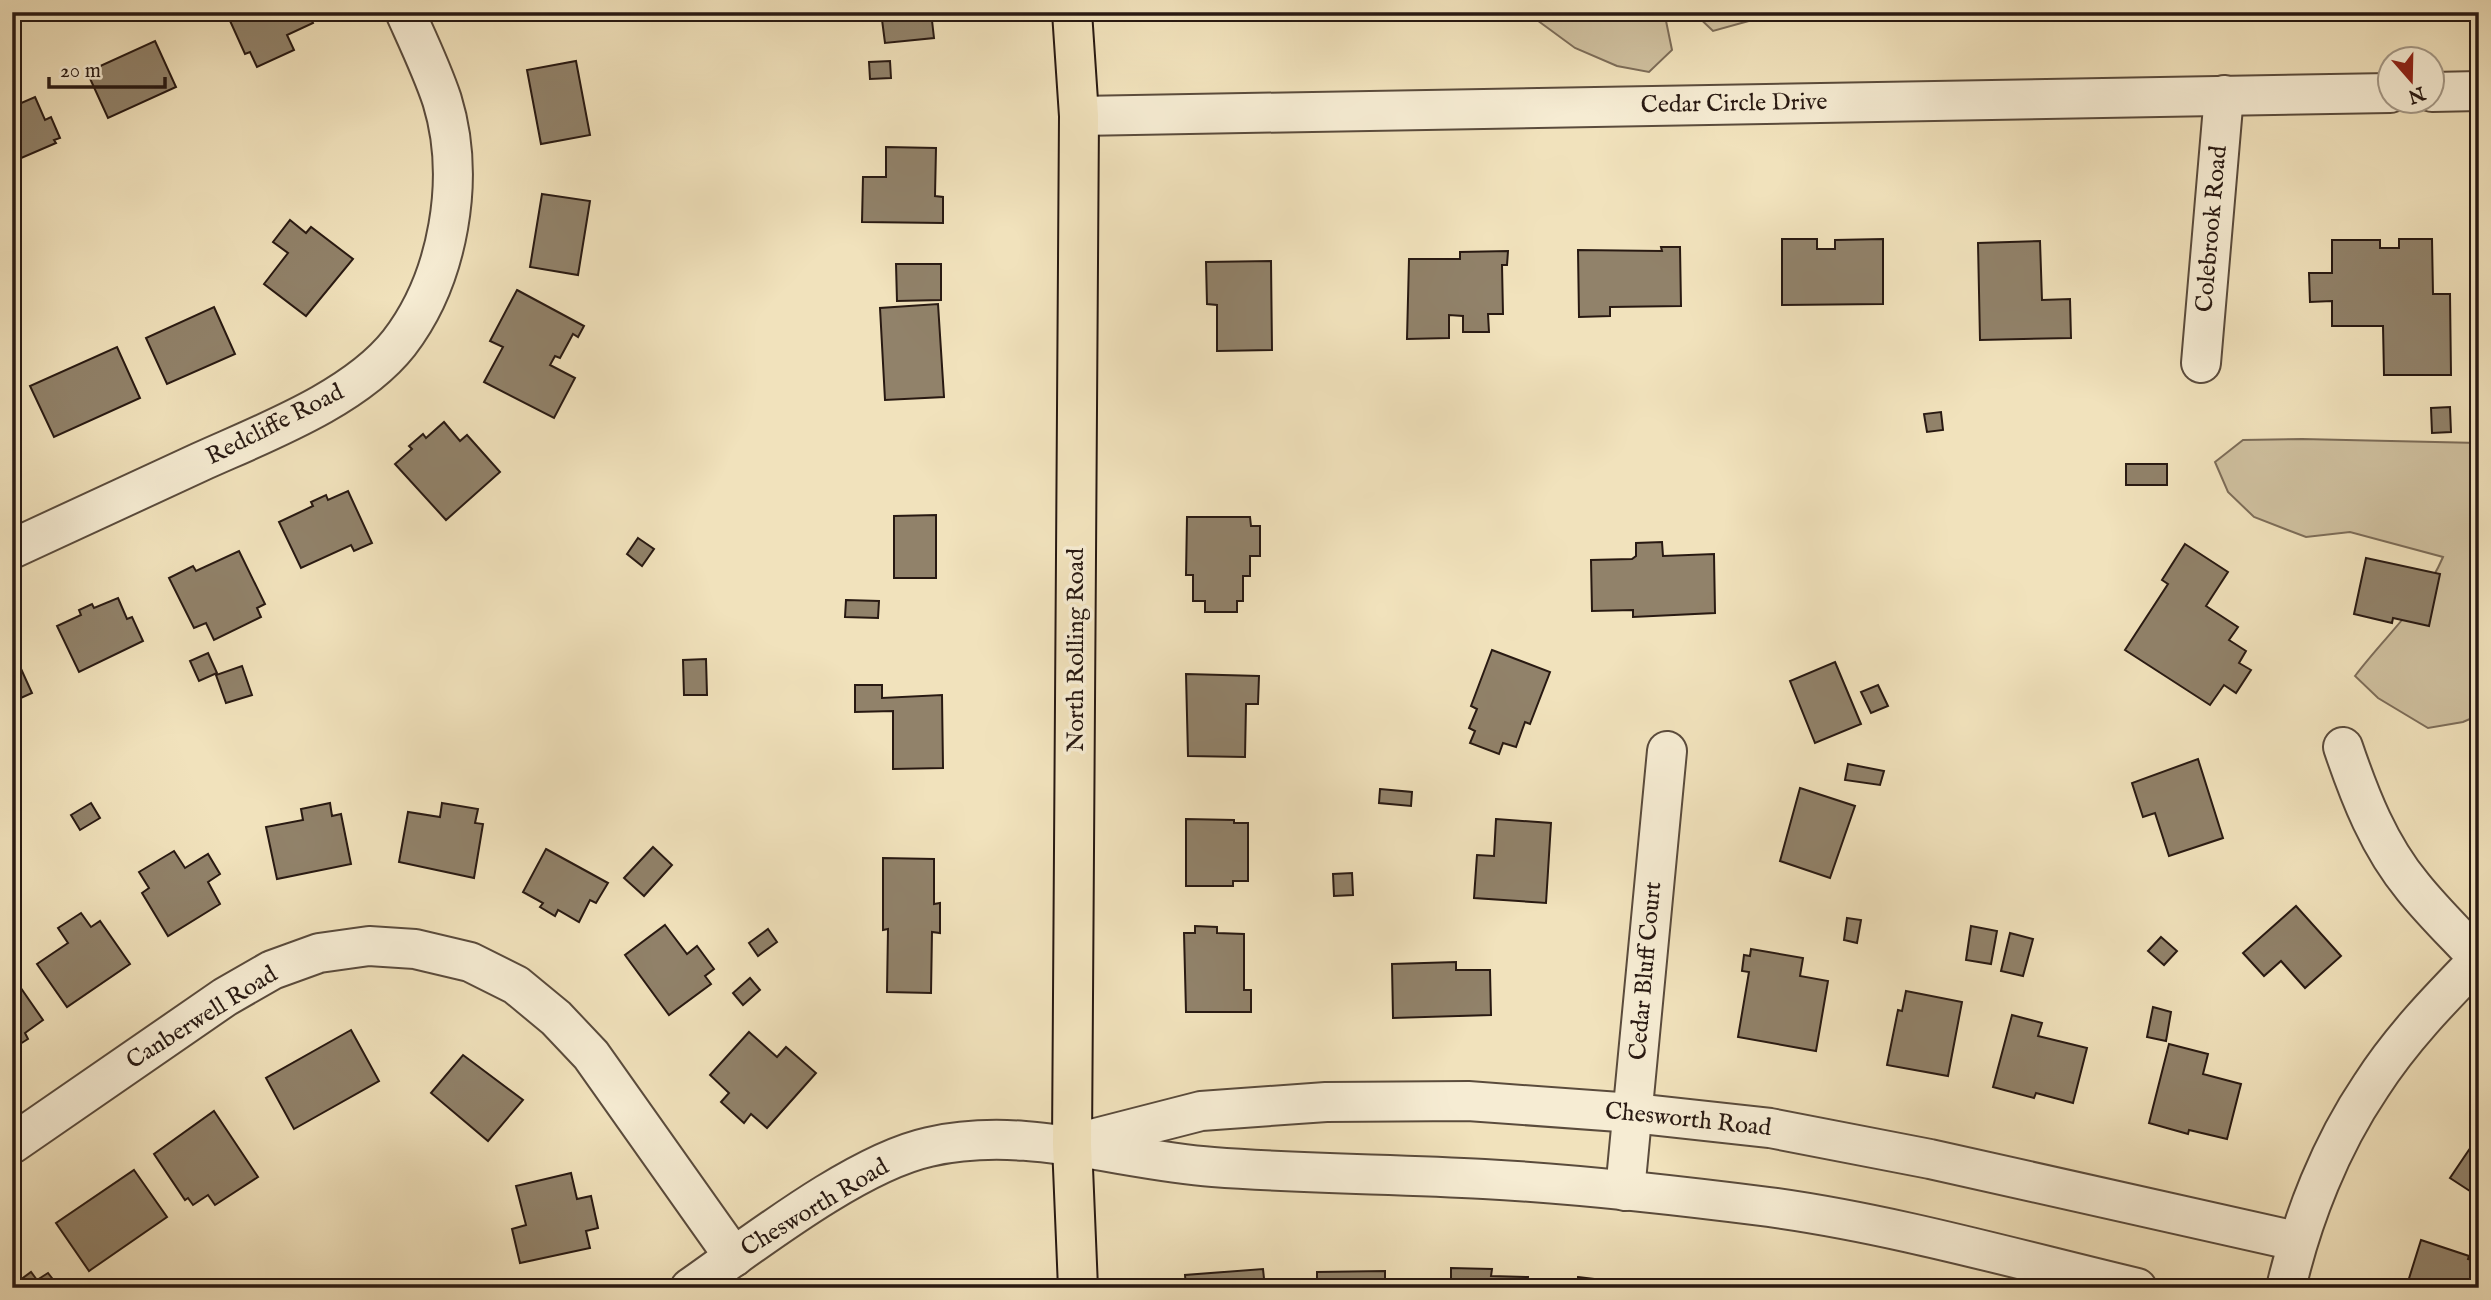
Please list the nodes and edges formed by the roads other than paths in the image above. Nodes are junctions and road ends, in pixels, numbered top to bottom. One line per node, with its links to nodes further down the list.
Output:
1 (405, 12): 9 (street, Redcliffe Road)
2 (1072, 12): 7 (main road, North Rolling Road)
3 (2479, 91): 4 (street)
4 (2446, 92)
5 (2376, 93): 6 (street, Cedar Circle Drive)
6 (2224, 95): 7 (street, Cedar Circle Drive); 8 (street, Colebrook Road)
7 (1079, 116): 15 (main road, North Rolling Road)
8 (2201, 363)
9 (12, 549)
10 (2343, 747): 12 (street)
11 (1667, 751): 13 (street, Cedar Bluff Court)
12 (2479, 959): 17 (street)
13 (1633, 1113): 15 (street, Chesworth Road); 16 (street, Cedar Bluff Court); 17 (street, Chesworth Road)
14 (12, 1144): 18 (street, Canberwell Road)
15 (1072, 1144): 16 (street, Chesworth Road); 18 (street, Chesworth Road); 20 (main road, North Rolling Road)
16 (1625, 1191): 21 (street, Chesworth Road)
17 (2296, 1241): 22 (street)
18 (734, 1257): 19 (street, Chesworth Road)
19 (690, 1288)
20 (1078, 1288)
21 (2137, 1288)
22 (2286, 1288)

